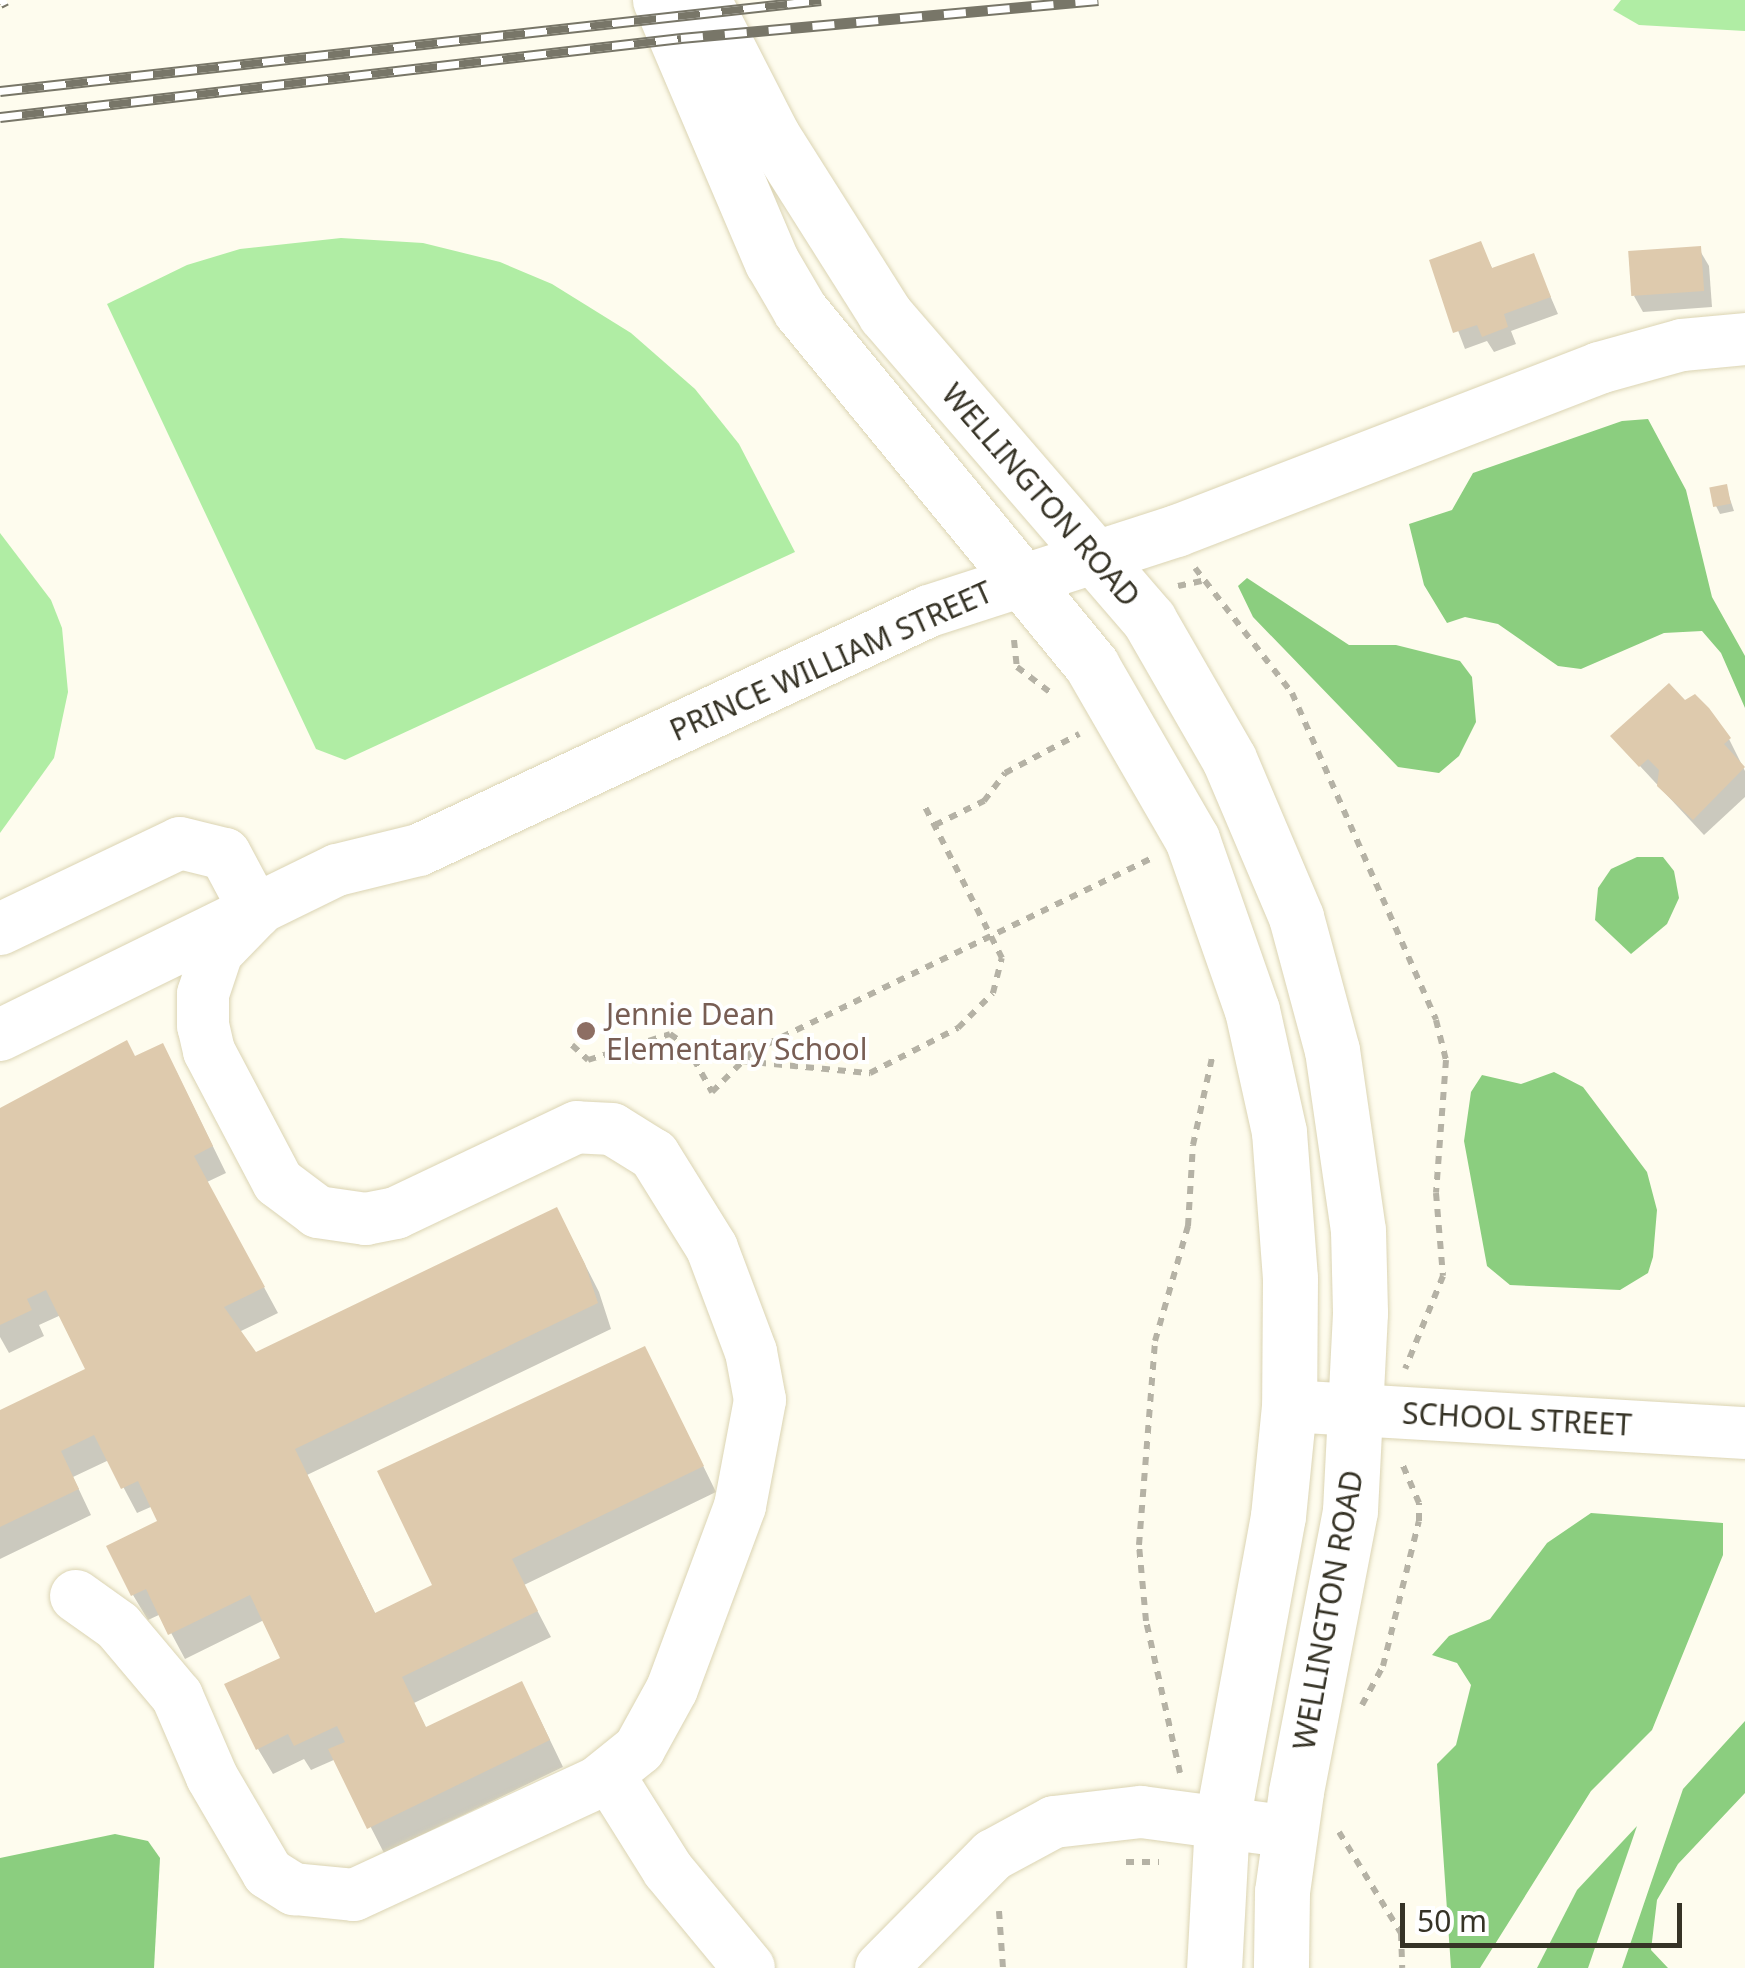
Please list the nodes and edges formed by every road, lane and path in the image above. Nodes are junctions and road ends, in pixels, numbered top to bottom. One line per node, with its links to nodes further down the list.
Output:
1 (660, 0): 5 (main road)
2 (703, 0): 4 (main road, WELLINGTON ROAD)
3 (1745, 339): 4 (street, PRINCE WILLIAM STREET)
4 (1101, 558): 5 (street, PRINCE WILLIAM STREET); 21 (main road, WELLINGTON ROAD)
5 (1021, 602): 6 (path); 12 (main road); 13 (street, PRINCE WILLIAM STREET)
6 (1067, 706)
7 (1076, 718): 8 (path)
8 (1086, 730): 9 (path); 11 (path)
9 (1093, 741)
10 (924, 803): 11 (path)
11 (935, 825): 15 (path)
12 (1163, 854): 15 (path); 20 (main road)
13 (256, 912): 14 (street); 16 (street, PRINCE WILLIAM STREET); 24 (street)
14 (0, 929)
15 (991, 936): 19 (path); 19 (path)
16 (0, 1034)
17 (1215, 1042): 25 (path)
18 (572, 1045): 19 (path)
19 (742, 1060)
20 (1289, 1406): 21 (street, SCHOOL STREET); 26 (main road)
21 (1358, 1409): 22 (street, SCHOOL STREET); 27 (main road, WELLINGTON ROAD)
22 (1745, 1433)
23 (76, 1596): 24 (street)
24 (609, 1776): 33 (street)
25 (1182, 1778)
26 (1222, 1822): 27 (street); 34 (street); 36 (main road)
27 (1290, 1832): 37 (main road, WELLINGTON ROAD)
28 (1172, 1854): 29 (path)
29 (1111, 1861)
30 (1009, 1895): 31 (path)
31 (996, 1906): 32 (path); 35 (path)
32 (984, 1916)
33 (749, 1968)
34 (881, 1968)
35 (1003, 1968)
36 (1214, 1968)
37 (1281, 1968)

